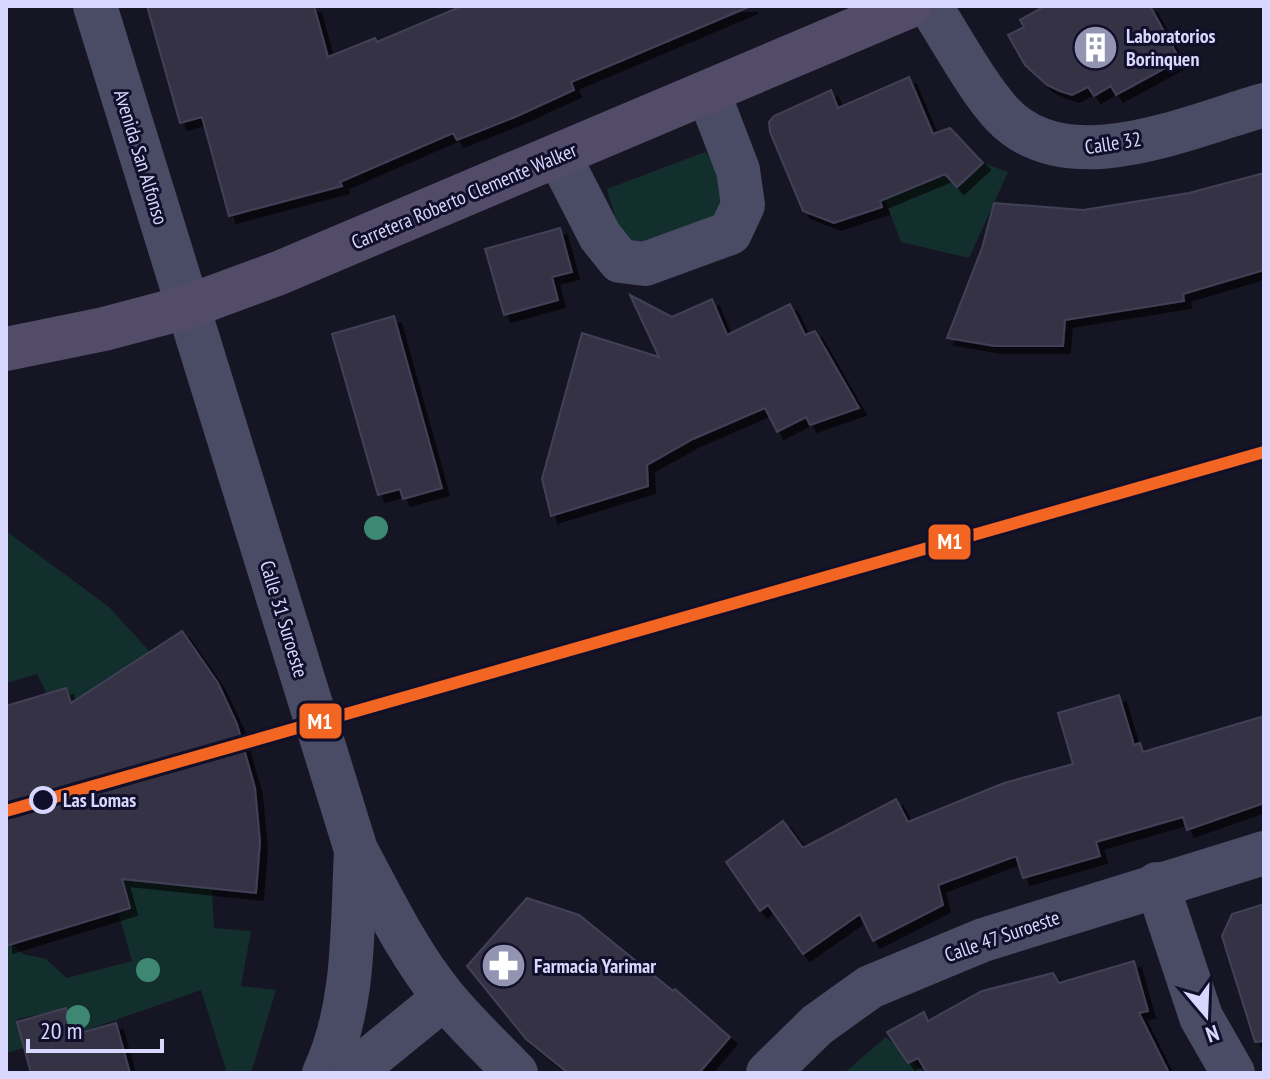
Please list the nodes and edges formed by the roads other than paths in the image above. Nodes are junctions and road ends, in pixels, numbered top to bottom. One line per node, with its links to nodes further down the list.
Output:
1 (95, 6): 7 (street, Avenida San Alfonso)
2 (910, 6): 4 (main road, Carretera Roberto Clemente Walker)
3 (930, 6): 5 (street, Calle 32)
4 (708, 92): 6 (main road, Carretera Roberto Clemente Walker); 6 (street)
5 (1264, 105)
6 (559, 156): 7 (main road, Carretera Roberto Clemente Walker)
7 (187, 307): 8 (main road, Carretera Roberto Clemente Walker); 9 (street, Calle 31 Suroeste)
8 (7, 352)
9 (356, 850): 12 (street, Calle 31 Suroeste); 13 (street)
10 (1264, 853): 11 (street, Calle 47 Suroeste)
11 (1157, 884): 16 (street, Calle 47 Suroeste); 17 (street)
12 (444, 998): 14 (street); 15 (street, Calle 31 Suroeste)
13 (324, 1073)
14 (352, 1073)
15 (516, 1073)
16 (768, 1073)
17 (1233, 1073)

